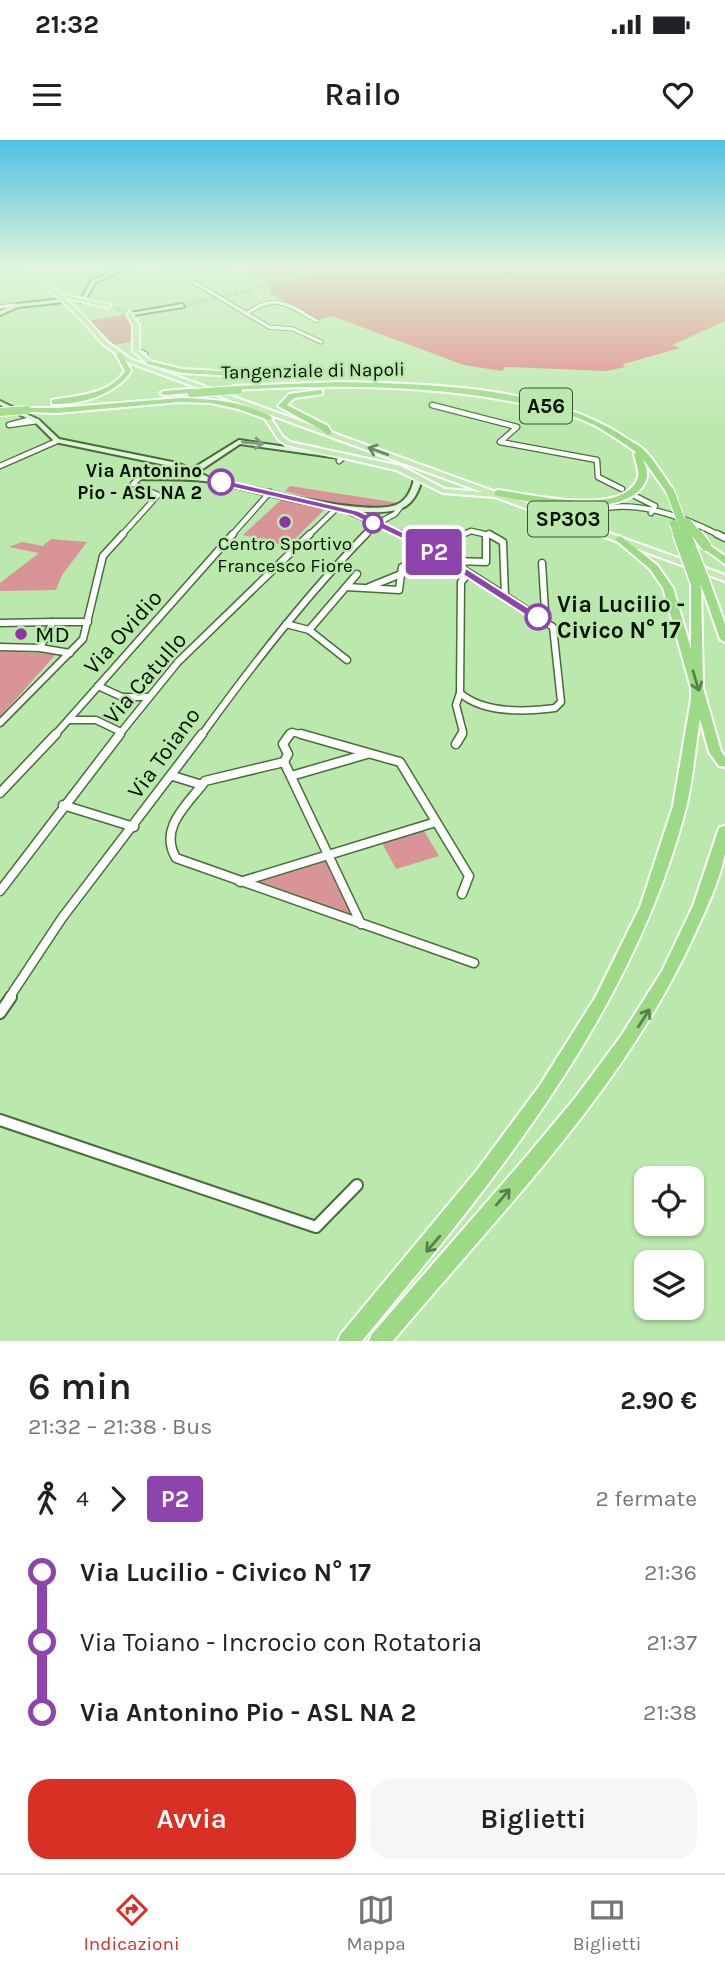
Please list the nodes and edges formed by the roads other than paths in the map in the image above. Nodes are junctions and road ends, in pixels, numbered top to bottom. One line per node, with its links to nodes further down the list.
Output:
1 (86, 321): 6 (main road)
2 (136, 321): 4 (main road)
3 (258, 321): 5 (street)
4 (136, 341): 6 (main road); 7 (main road)
5 (321, 342)
6 (123, 351): 7 (main road); 8 (main road); 13 (highway)
7 (143, 356): 8 (main road); 9 (highway)
8 (175, 376): 14 (main road)
9 (394, 387): 10 (highway, Tangenziale di Napoli / A56, bridge); 22 (highway); 24 (highway, Tangenziale di Napoli / A56); 37 (highway, Tangenziale di Napoli / A56)
10 (190, 392): 13 (highway, Tangenziale di Napoli / A56); 15 (highway, Tangenziale di Napoli / A56)
11 (0, 403): 18 (street)
12 (432, 405): 36 (street)
13 (17, 407): 16 (highway, Tangenziale di Napoli / A56, bridge)
14 (257, 407): 17 (main road); 20 (main road)
15 (27, 410): 16 (highway, Tangenziale di Napoli / A56, bridge); 17 (highway)
16 (0, 411)
17 (269, 418): 21 (main road)
18 (34, 420): 19 (street); 23 (street)
19 (0, 426)
20 (315, 428): 21 (main road); 22 (main road)
21 (276, 432): 25 (main road)
22 (328, 433): 30 (main road, one-way to 22)
23 (57, 441): 26 (street); 27 (street)
24 (638, 454): 37 (highway, Tangenziale di Napoli / A56); 39 (highway)
25 (342, 459): 29 (street, one-way to 25); 32 (main road)
26 (153, 461): 28 (street); 31 (street)
27 (0, 466)
28 (185, 468): 29 (street); 34 (street)
29 (194, 472): 33 (street); 34 (street)
30 (442, 474): 35 (main road); 39 (main road)
31 (140, 477): 34 (street); 67 (street)
32 (418, 478): 35 (main road); 42 (street)
33 (207, 479): 34 (street); 38 (street)
34 (174, 480)
35 (432, 487): 41 (main road)
36 (622, 489)
37 (665, 491): 45 (highway, Tangenziale di Napoli / A56, bridge); 49 (highway, Tangenziale di Napoli / A56, bridge)
38 (270, 492): 43 (street); 77 (street, Via Ovidio)
39 (498, 493): 41 (main road)
40 (635, 496): 44 (street)
41 (516, 500): 46 (main road, SP303)
42 (401, 506): 43 (street); 47 (street, Via Toiano)
43 (338, 507): 47 (street); 79 (street, Via Catullo)
44 (652, 513): 46 (street); 50 (street)
45 (678, 513): 49 (highway, Tangenziale di Napoli / A56, bridge); 55 (highway, bridge)
46 (575, 522): 51 (main road, SP303)
47 (376, 525): 52 (street); 69 (street, Via Toiano)
48 (486, 536): 54 (street)
49 (683, 536): 61 (highway, bridge)
50 (725, 538)
51 (620, 539): 60 (main road, SP303); 87 (highway, one-way to 87)
52 (413, 540): 54 (street); 59 (street)
53 (459, 557): 64 (street)
54 (448, 560): 57 (street)
55 (725, 561)
56 (542, 563): 65 (street)
57 (468, 573): 64 (street); 78 (street)
58 (357, 574): 62 (street)
59 (401, 574): 63 (street); 63 (street)
60 (725, 578)
61 (701, 585): 71 (highway); 75 (highway)
62 (346, 587): 63 (street); 70 (street)
63 (367, 588)
64 (505, 596): 65 (street)
65 (536, 616): 78 (street)
66 (53, 622): 67 (street); 68 (street); 73 (street)
67 (88, 622): 74 (street)
68 (0, 623)
69 (286, 624): 70 (street); 88 (street, Via Toiano)
70 (309, 630): 76 (street)
71 (725, 639)
72 (0, 647): 73 (street)
73 (40, 648): 74 (street)
74 (70, 653): 81 (street)
75 (717, 655)
76 (347, 660)
77 (98, 685): 79 (street); 80 (street, Via Ovidio)
78 (460, 694): 84 (street)
79 (150, 697): 83 (street, Via Catullo)
80 (69, 720): 83 (street); 92 (street, Via Ovidio)
81 (0, 723)
82 (725, 726): 87 (highway)
83 (121, 732): 93 (street, Via Catullo)
84 (456, 744)
85 (369, 753): 86 (street); 89 (street); 95 (street)
86 (284, 762): 89 (street); 91 (street)
87 (723, 762): 90 (highway)
88 (173, 776): 91 (street); 96 (street, Via Toiano)
89 (291, 776): 98 (street)
90 (720, 784)
91 (202, 785): 99 (street)
92 (0, 793)
93 (63, 805): 96 (street); 100 (street, Via Catullo)
94 (714, 814): 105 (highway)
95 (436, 822): 98 (street); 101 (street)
96 (134, 827): 104 (street, Via Toiano)
97 (725, 831): 110 (highway, one-way to 97)
98 (328, 855): 99 (street); 102 (street)
99 (240, 882): 102 (street)
100 (0, 891)
101 (462, 894)
102 (361, 924): 103 (street)
103 (474, 963)
104 (0, 1013)
105 (578, 1079)
106 (553, 1111): 109 (highway, one-way to 109)
107 (0, 1120): 108 (street)
108 (357, 1185)
109 (348, 1341)
110 (379, 1341)

